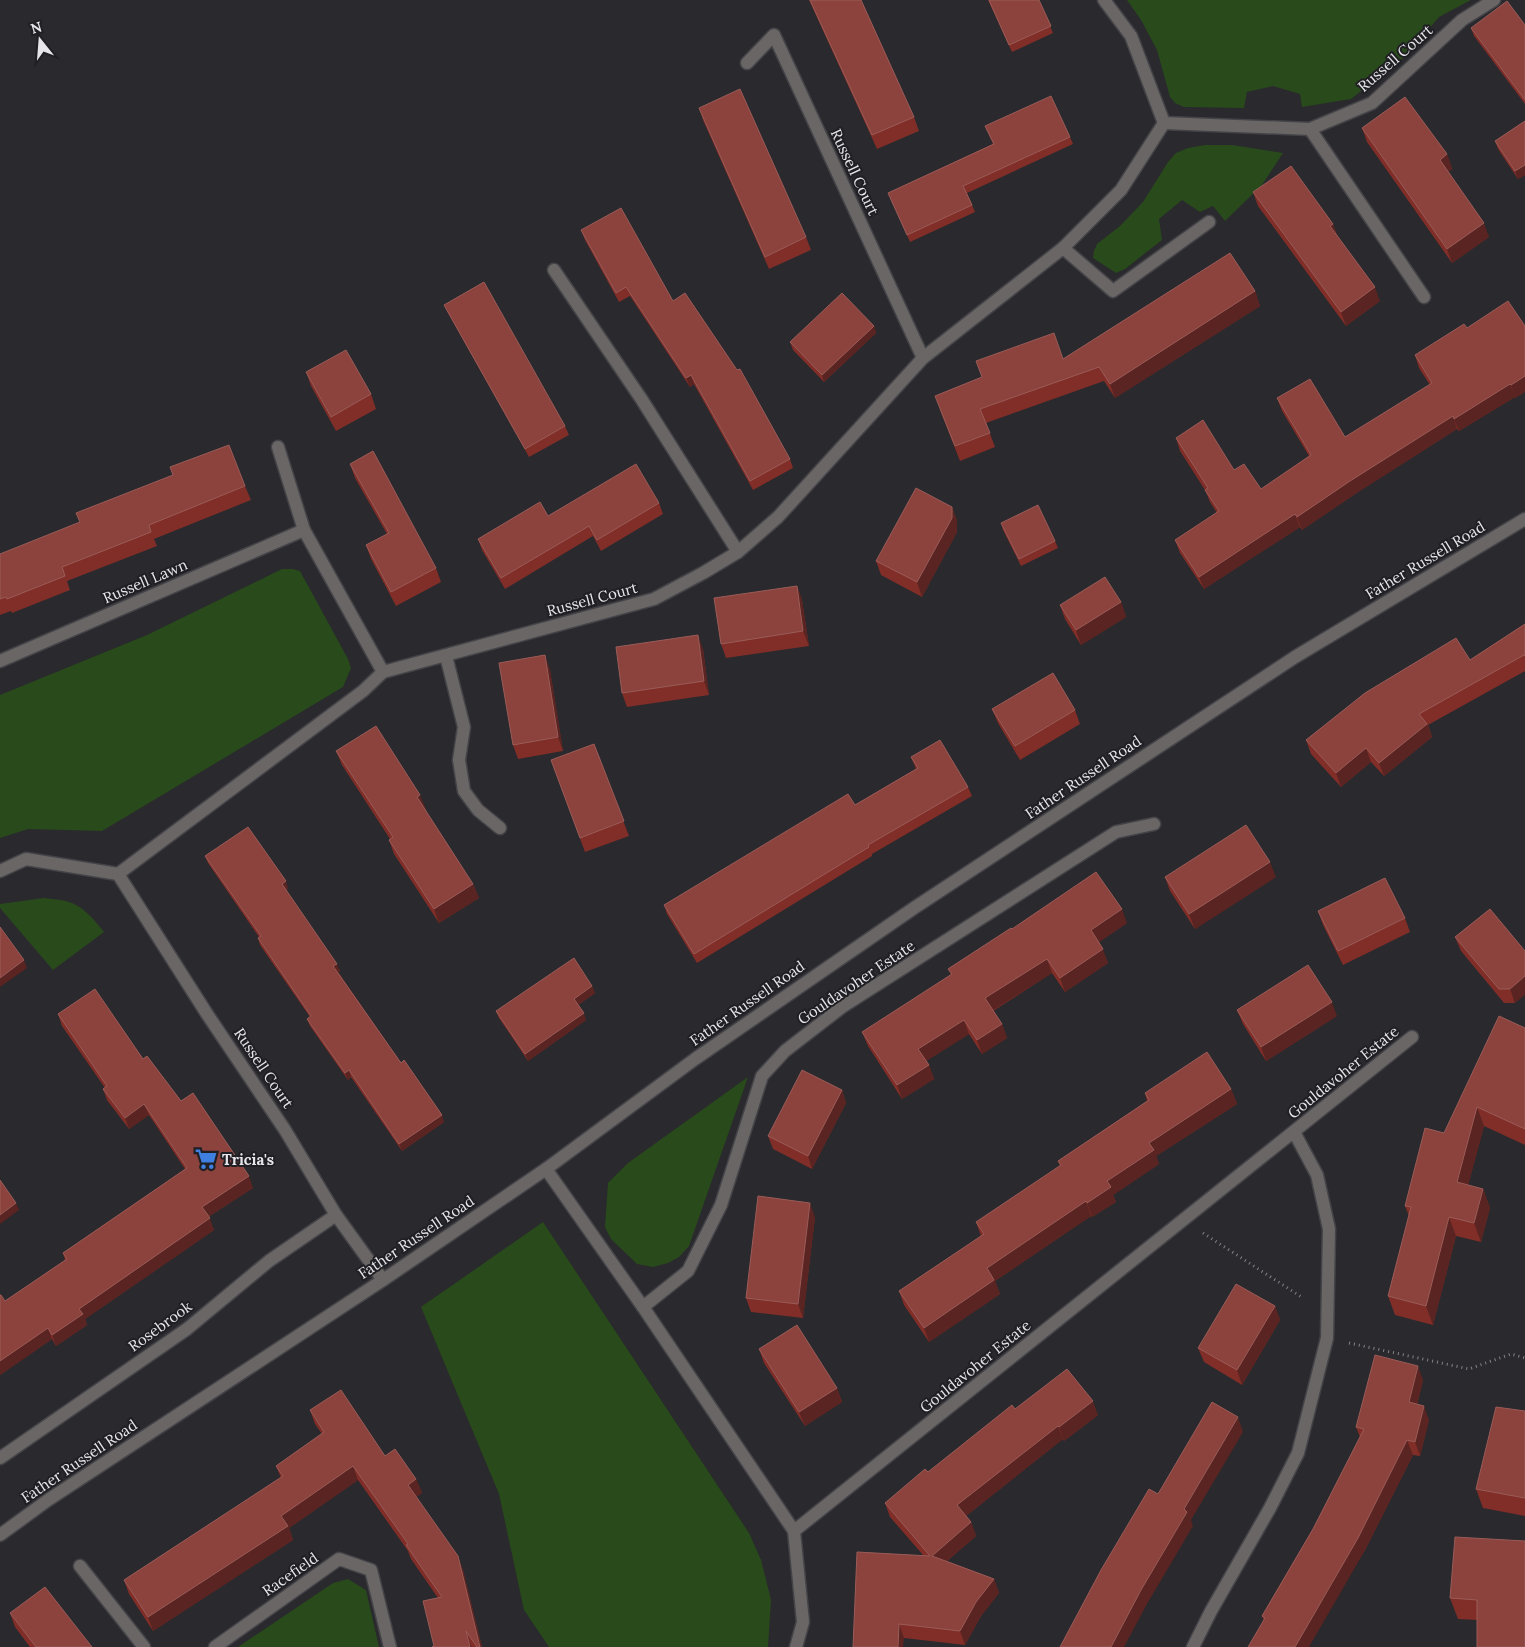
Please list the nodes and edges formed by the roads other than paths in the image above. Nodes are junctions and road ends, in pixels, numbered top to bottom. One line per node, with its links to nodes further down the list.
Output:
1 (1104, 0): 4 (street)
2 (1494, 0): 5 (street, Russell Court)
3 (747, 63): 10 (street, Russell Court)
4 (1164, 123): 5 (street, Russell Court); 7 (street, Russell Court)
5 (1310, 129): 9 (street)
6 (1209, 222): 7 (street)
7 (1063, 248): 10 (street, Russell Court)
8 (554, 270): 14 (street)
9 (1424, 298)
10 (923, 358): 14 (street, Russell Court)
11 (278, 447): 13 (street)
12 (1525, 519): 24 (street, Father Russell Road)
13 (304, 530): 16 (street, Russell Lawn); 17 (street)
14 (738, 552): 15 (street, Russell Court)
15 (446, 656): 17 (street, Russell Court); 19 (street)
16 (0, 661)
17 (383, 672): 21 (street, Russell Court)
18 (1154, 824): 27 (street, Gouldavoher Estate)
19 (500, 828)
20 (0, 871): 21 (street)
21 (118, 874): 25 (street, Russell Court)
22 (1412, 1037): 23 (street, Gouldavoher Estate)
23 (1294, 1132): 29 (street, Gouldavoher Estate); 36 (street, Gouldavoher Estate)
24 (546, 1169): 26 (street, Father Russell Road); 27 (street)
25 (336, 1215): 26 (street, Russell Court); 28 (street, Rosebrook)
26 (383, 1280): 30 (street, Father Russell Road)
27 (643, 1306): 29 (street)
28 (0, 1458)
29 (794, 1531): 35 (street)
30 (0, 1535)
31 (80, 1566): 32 (street)
32 (144, 1647)
33 (215, 1647): 34 (street, Racefield)
34 (390, 1647)
35 (796, 1647)
36 (1193, 1647)

